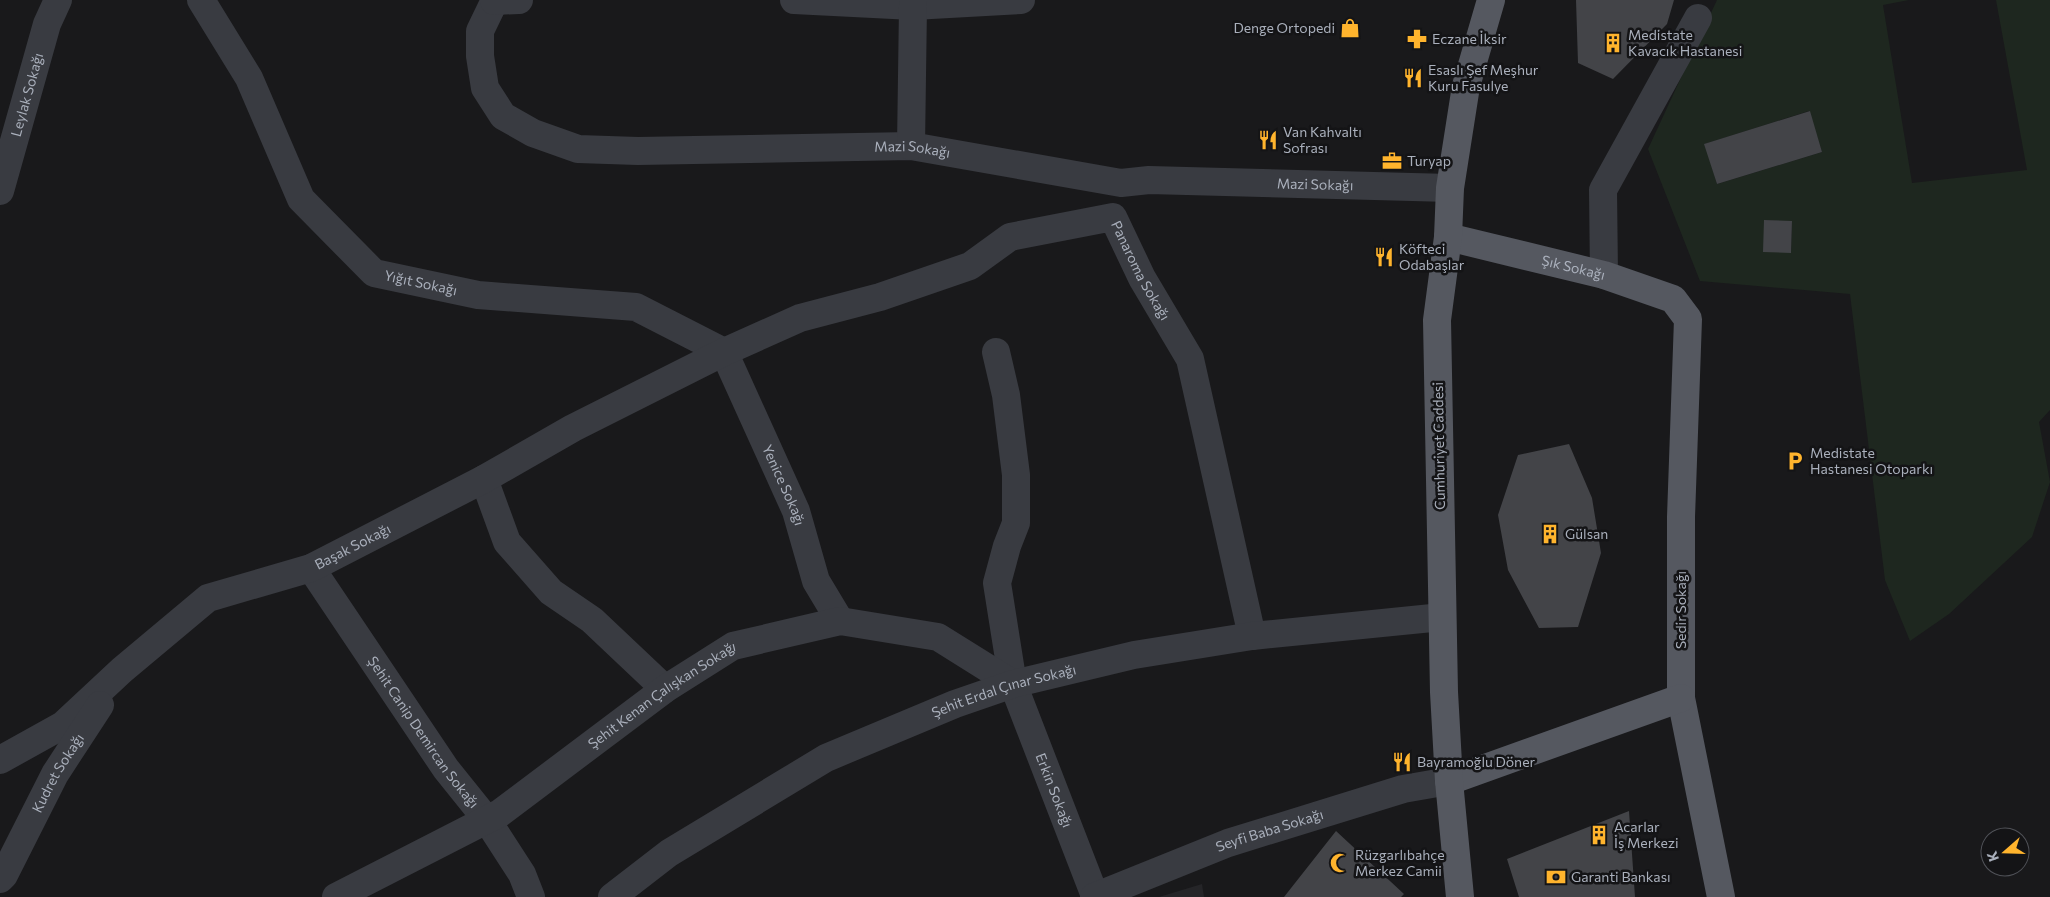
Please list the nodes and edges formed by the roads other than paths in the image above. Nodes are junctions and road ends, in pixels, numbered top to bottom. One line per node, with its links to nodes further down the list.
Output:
1 (58, 0): 12 (street, Leylak Sokağı)
2 (200, 0): 17 (street, Yığıt Sokağı)
3 (503, 0): 9 (street, Mazi Sokağı)
4 (794, 0): 7 (street)
5 (1021, 0): 7 (street)
6 (1491, 0): 11 (main road, Cumhuriyet Caddesi)
7 (914, 6): 9 (street)
8 (1698, 18): 15 (street)
9 (911, 146): 10 (street, Mazi Sokağı)
10 (1121, 183): 11 (street, Mazi Sokağı); 13 (street)
11 (1450, 188): 14 (main road, Cumhuriyet Caddesi)
12 (0, 191)
13 (1113, 217): 17 (street, Panaroma Sokağı); 23 (street, Panaroma Sokağı)
14 (1448, 236): 15 (main road, Şık Sokağı); 21 (main road, Cumhuriyet Caddesi)
15 (1604, 275): 16 (main road, Şık Sokağı)
16 (1688, 318): 27 (main road, Sedir Sokağı)
17 (724, 352): 19 (street, Başak Sokağı); 22 (street, Yenice Sokağı)
18 (996, 352): 25 (street, Erkin Sokağı)
19 (484, 479): 20 (street, Başak Sokağı); 26 (street)
20 (311, 568): 24 (street, Başak Sokağı); 30 (street, Şehit Canip Demircan Sokağı)
21 (1442, 617): 23 (street, Şehit Erdal Çınar Sokağı); 29 (main road, Cumhuriyet Caddesi)
22 (840, 621): 25 (street, Şehit Kenan Çalışkan Sokağı); 26 (street, Şehit Kenan Çalışkan Sokağı)
23 (1252, 636): 25 (street, Şehit Erdal Çınar Sokağı)
24 (122, 670): 28 (street, Başak Sokağı); 31 (street, Kudret Sokağı)
25 (1013, 684): 34 (street, Şehit Erdal Çınar Sokağı); 35 (street, Erkin Sokağı)
26 (665, 689): 30 (street, Şehit Kenan Çalışkan Sokağı)
27 (1681, 698): 29 (main road); 37 (main road, Sedir Sokağı)
28 (0, 760)
29 (1449, 781): 35 (street, Seyfi Baba Sokağı); 36 (main road, Cumhuriyet Caddesi)
30 (487, 820): 32 (street, Şehit Kenan Çalışkan Sokağı); 33 (street, Şehit Canip Demircan Sokağı)
31 (0, 879)
32 (336, 897)
33 (531, 897)
34 (612, 897)
35 (1095, 897)
36 (1460, 897)
37 (1721, 897)

